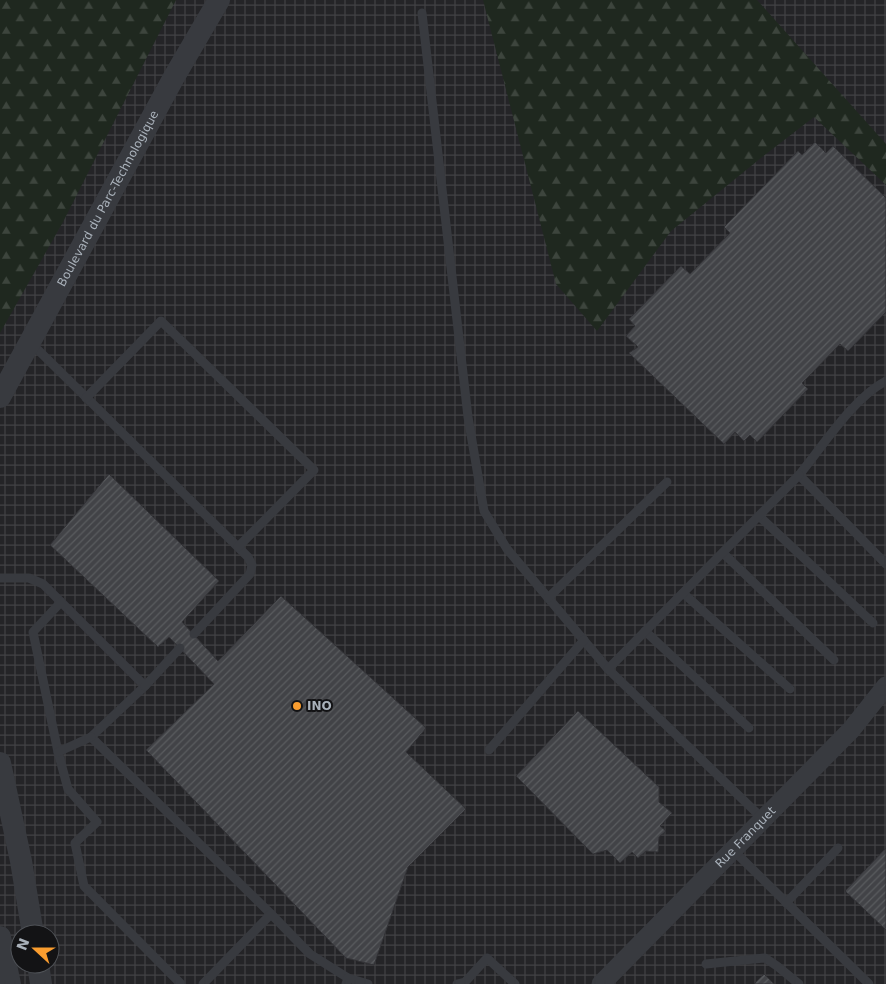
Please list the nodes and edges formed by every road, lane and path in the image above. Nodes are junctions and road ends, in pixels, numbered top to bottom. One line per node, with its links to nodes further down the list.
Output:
1 (219, 0): 3 (street, Boulevard du Parc-Technologique)
2 (422, 13): 15 (lane)
3 (30, 342): 5 (street, Boulevard du Parc-Technologique); 6 (lane)
4 (886, 381): 7 (lane)
5 (0, 397)
6 (86, 398): 10 (lane); 10 (lane)
7 (800, 475): 9 (lane); 12 (lane)
8 (667, 482): 15 (lane)
9 (759, 516): 11 (lane); 17 (lane)
10 (238, 547): 19 (lane)
11 (723, 553): 14 (lane); 22 (lane)
12 (886, 564)
13 (0, 578): 16 (lane)
14 (683, 593): 18 (lane); 26 (lane)
15 (548, 598): 20 (lane)
16 (61, 602): 24 (lane); 30 (lane)
17 (873, 623)
18 (644, 632): 23 (lane); 27 (lane)
19 (194, 634)
20 (584, 640): 23 (lane); 29 (lane)
21 (180, 648): 24 (lane)
22 (834, 660)
23 (608, 669): 32 (lane)
24 (145, 686): 28 (lane)
25 (886, 686): 32 (street, Rue Franquet)
26 (790, 689)
27 (749, 728)
28 (91, 738): 30 (lane); 36 (lane)
29 (490, 750)
30 (58, 752): 42 (lane)
31 (0, 763): 37 (street)
32 (763, 819): 34 (street, Rue Franquet)
33 (838, 848): 35 (lane)
34 (733, 850): 35 (lane); 47 (street, Rue Franquet)
35 (786, 903): 49 (lane)
36 (271, 914): 40 (lane); 43 (lane)
37 (31, 924)
38 (0, 937): 41 (street)
39 (706, 964): 48 (lane)
40 (347, 981): 44 (lane)
41 (10, 984)
42 (182, 984)
43 (203, 984)
44 (368, 984)
45 (457, 984): 46 (lane)
46 (515, 984)
47 (601, 984)
48 (799, 984)
49 (869, 984)

